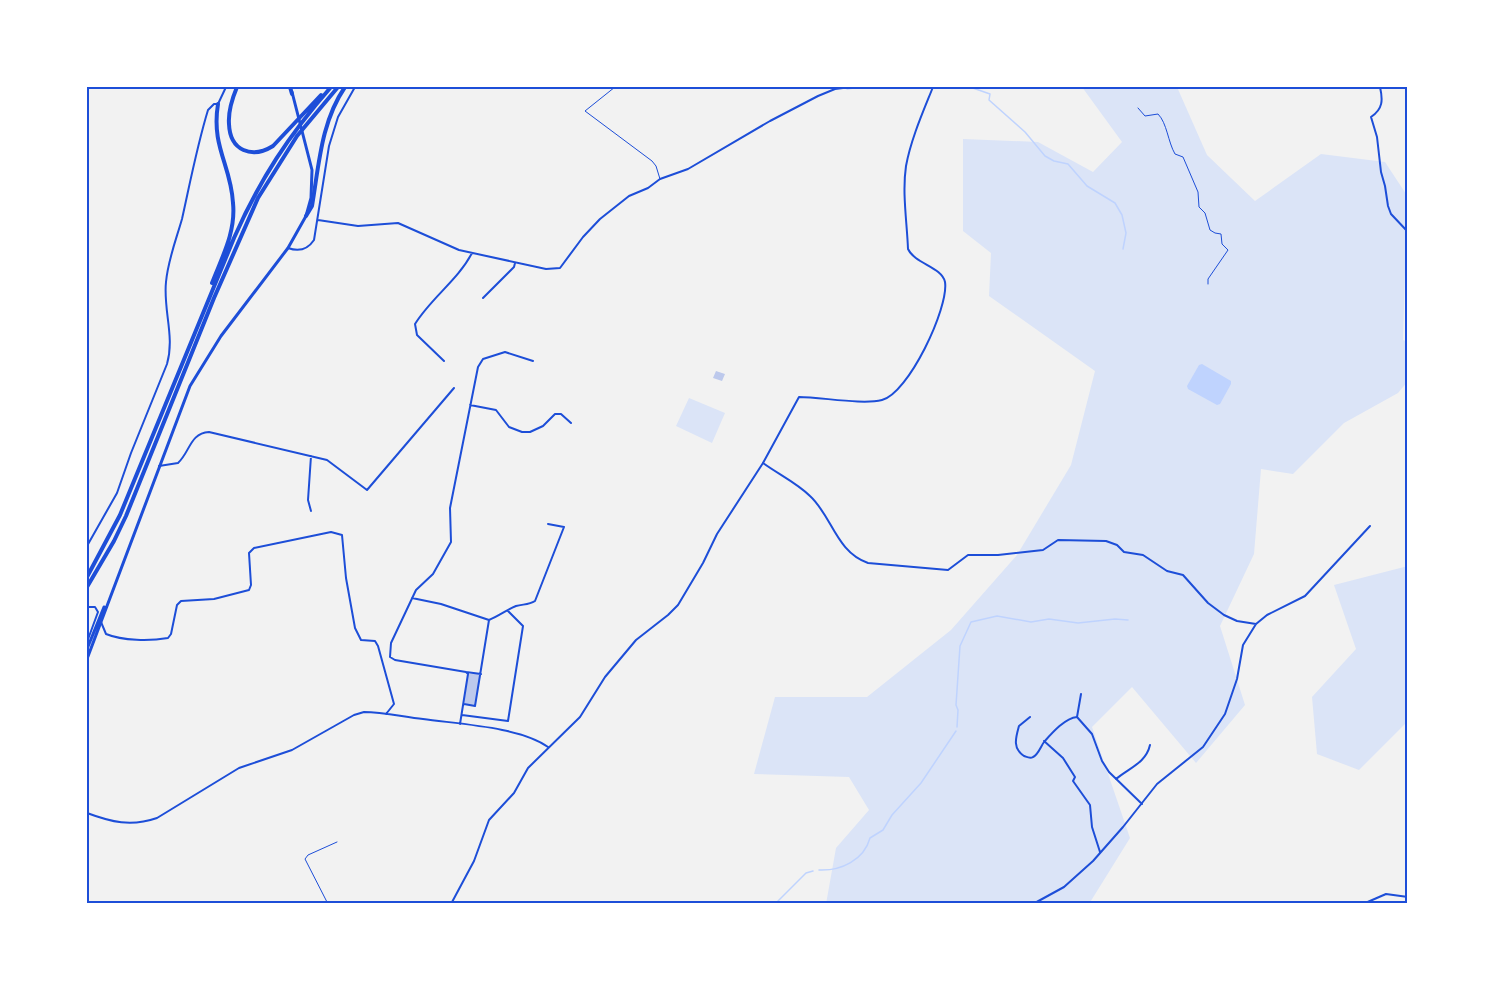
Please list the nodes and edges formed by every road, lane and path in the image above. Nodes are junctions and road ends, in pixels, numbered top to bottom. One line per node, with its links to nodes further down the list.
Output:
1 (226, 87): 13 (street)
2 (237, 87): 4 (highway)
3 (290, 87): 12 (highway)
4 (331, 87): 24 (highway)
5 (338, 87): 38 (highway)
6 (345, 87): 16 (highway)
7 (355, 87): 17 (street)
8 (615, 87): 15 (lane)
9 (851, 87): 15 (street)
10 (933, 87): 31 (street)
11 (1380, 87): 18 (street)
12 (292, 94): 16 (main road)
13 (218, 104): 24 (highway); 36 (street)
14 (1137, 108): 22 (path)
15 (660, 179): 21 (street)
16 (306, 216): 19 (main road)
17 (318, 220): 19 (street); 20 (street)
18 (1408, 232)
19 (288, 248): 32 (main road)
20 (472, 253): 21 (street); 25 (street)
21 (515, 263): 23 (street)
22 (1208, 284)
23 (483, 298)
24 (190, 344): 37 (highway)
25 (444, 361)
26 (533, 361): 28 (street)
27 (454, 388): 30 (street)
28 (470, 405): 29 (street); 40 (street)
29 (571, 423)
30 (311, 456): 32 (street); 33 (street)
31 (763, 463): 45 (street); 59 (street)
32 (159, 466): 39 (main road)
33 (311, 511)
34 (548, 524): 42 (street)
35 (1371, 526): 45 (street)
36 (87, 546)
37 (87, 577)
38 (87, 587)
39 (110, 595): 44 (main road); 47 (main road)
40 (412, 598): 43 (street); 48 (street)
41 (87, 607): 46 (street)
42 (508, 611): 43 (street); 53 (street)
43 (489, 620): 49 (street)
44 (101, 622): 47 (main road); 52 (street)
45 (1256, 624): 61 (street)
46 (87, 642)
47 (87, 655)
48 (466, 672): 49 (street); 51 (street)
49 (481, 674): 51 (street)
50 (1081, 694): 55 (street)
51 (464, 704): 53 (street)
52 (386, 714): 56 (street); 62 (street)
53 (461, 715): 56 (street)
54 (1030, 717): 57 (street)
55 (1077, 717): 57 (street); 60 (street)
56 (460, 724): 59 (street)
57 (1044, 741): 64 (street)
58 (1150, 745): 60 (street)
59 (548, 747): 67 (street)
60 (1116, 779): 61 (street)
61 (1142, 804): 64 (street)
62 (87, 813)
63 (337, 842): 66 (path)
64 (1100, 853): 68 (street)
65 (1408, 897): 69 (street)
66 (328, 904)
67 (451, 904)
68 (1034, 904)
69 (1363, 904)

